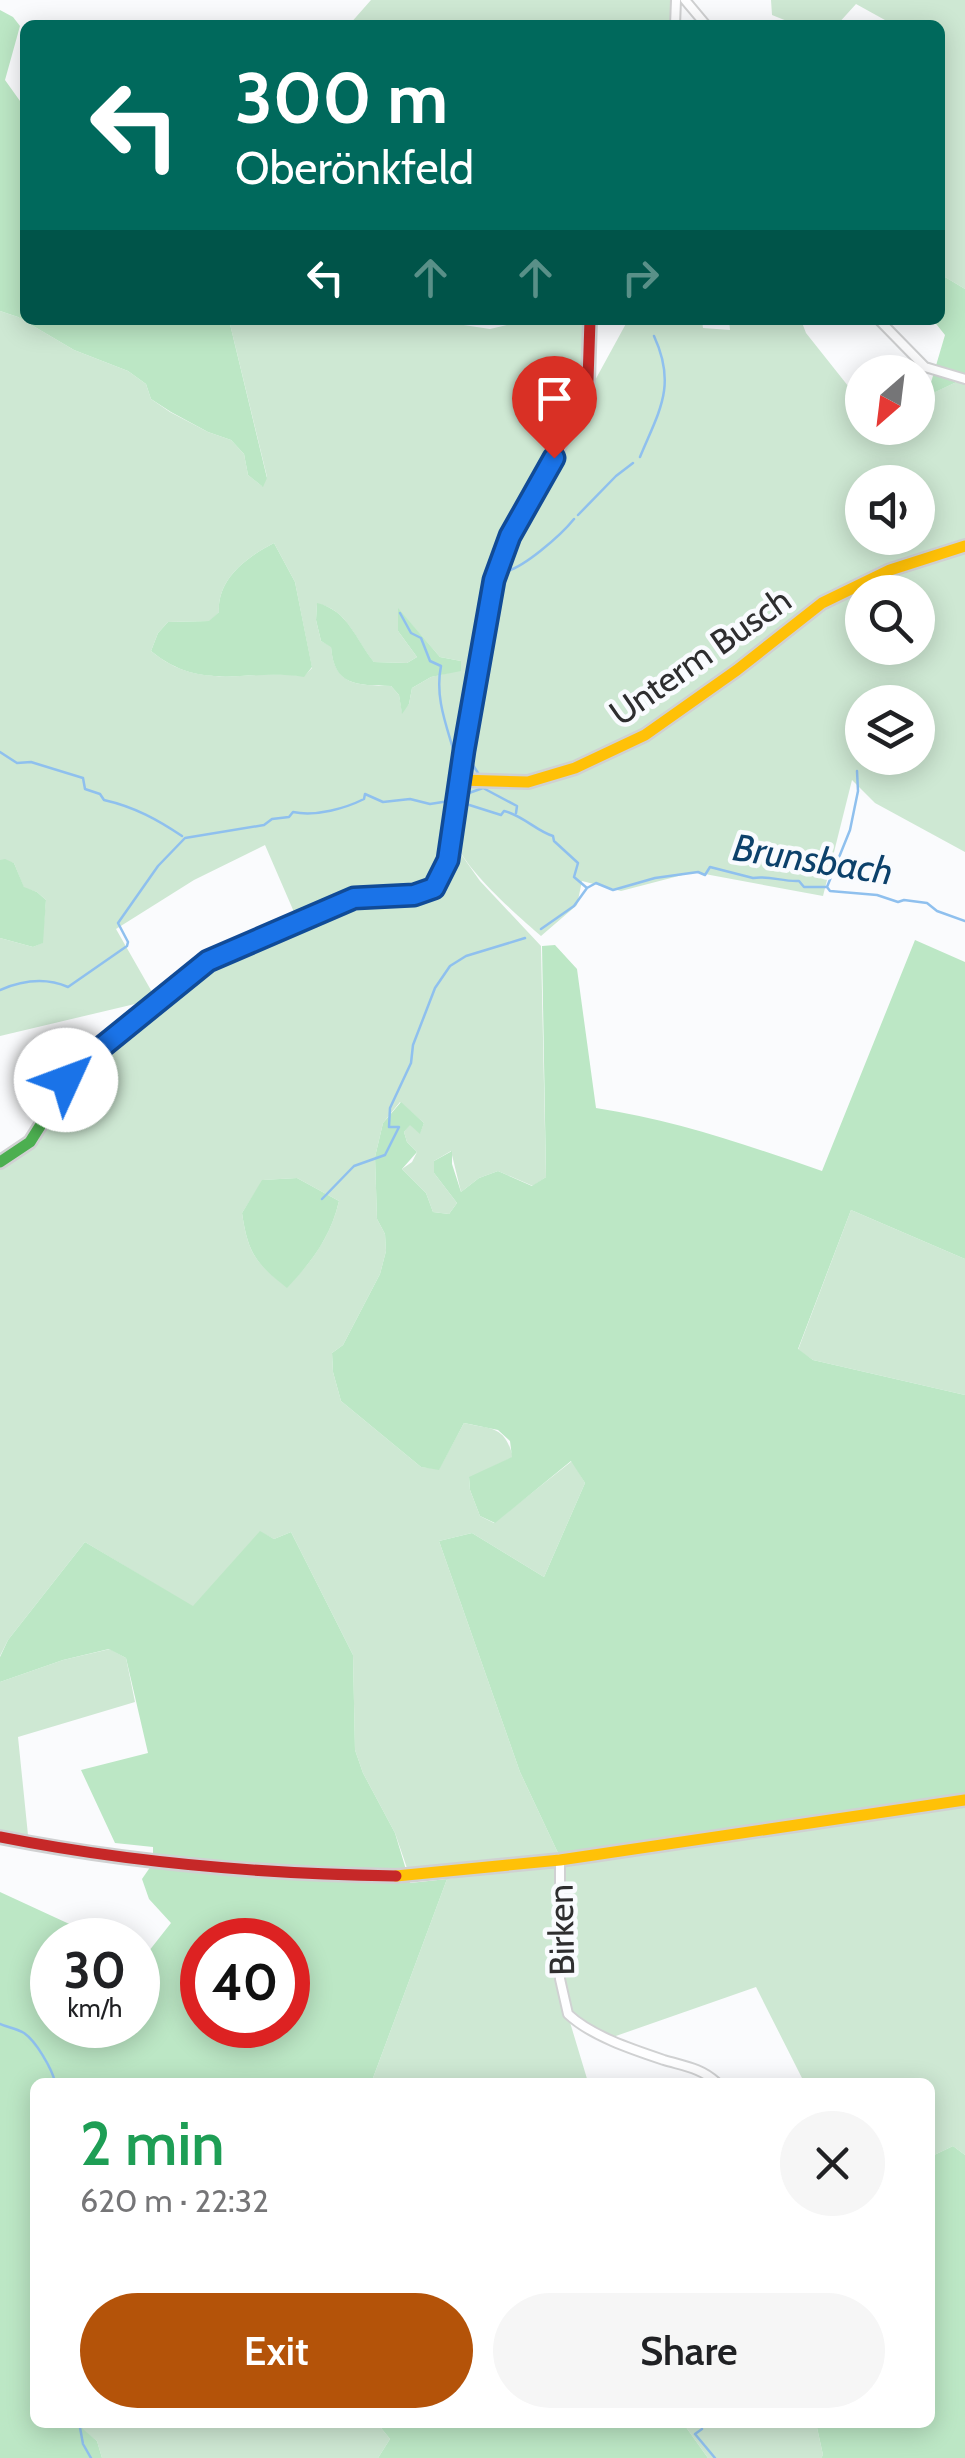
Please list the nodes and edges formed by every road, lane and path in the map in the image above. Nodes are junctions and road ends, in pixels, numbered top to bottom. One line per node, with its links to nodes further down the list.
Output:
1 (685, 0): 2 (street)
2 (702, 20)
3 (590, 325): 7 (street)
4 (885, 325): 5 (street)
5 (965, 379)
6 (965, 546): 7 (street, Unterm Busch)
7 (460, 780): 8 (street)
8 (0, 1162)
9 (965, 1800): 11 (street)
10 (2, 1838): 11 (street)
11 (560, 1860): 12 (street, Birken)
12 (711, 2078)

